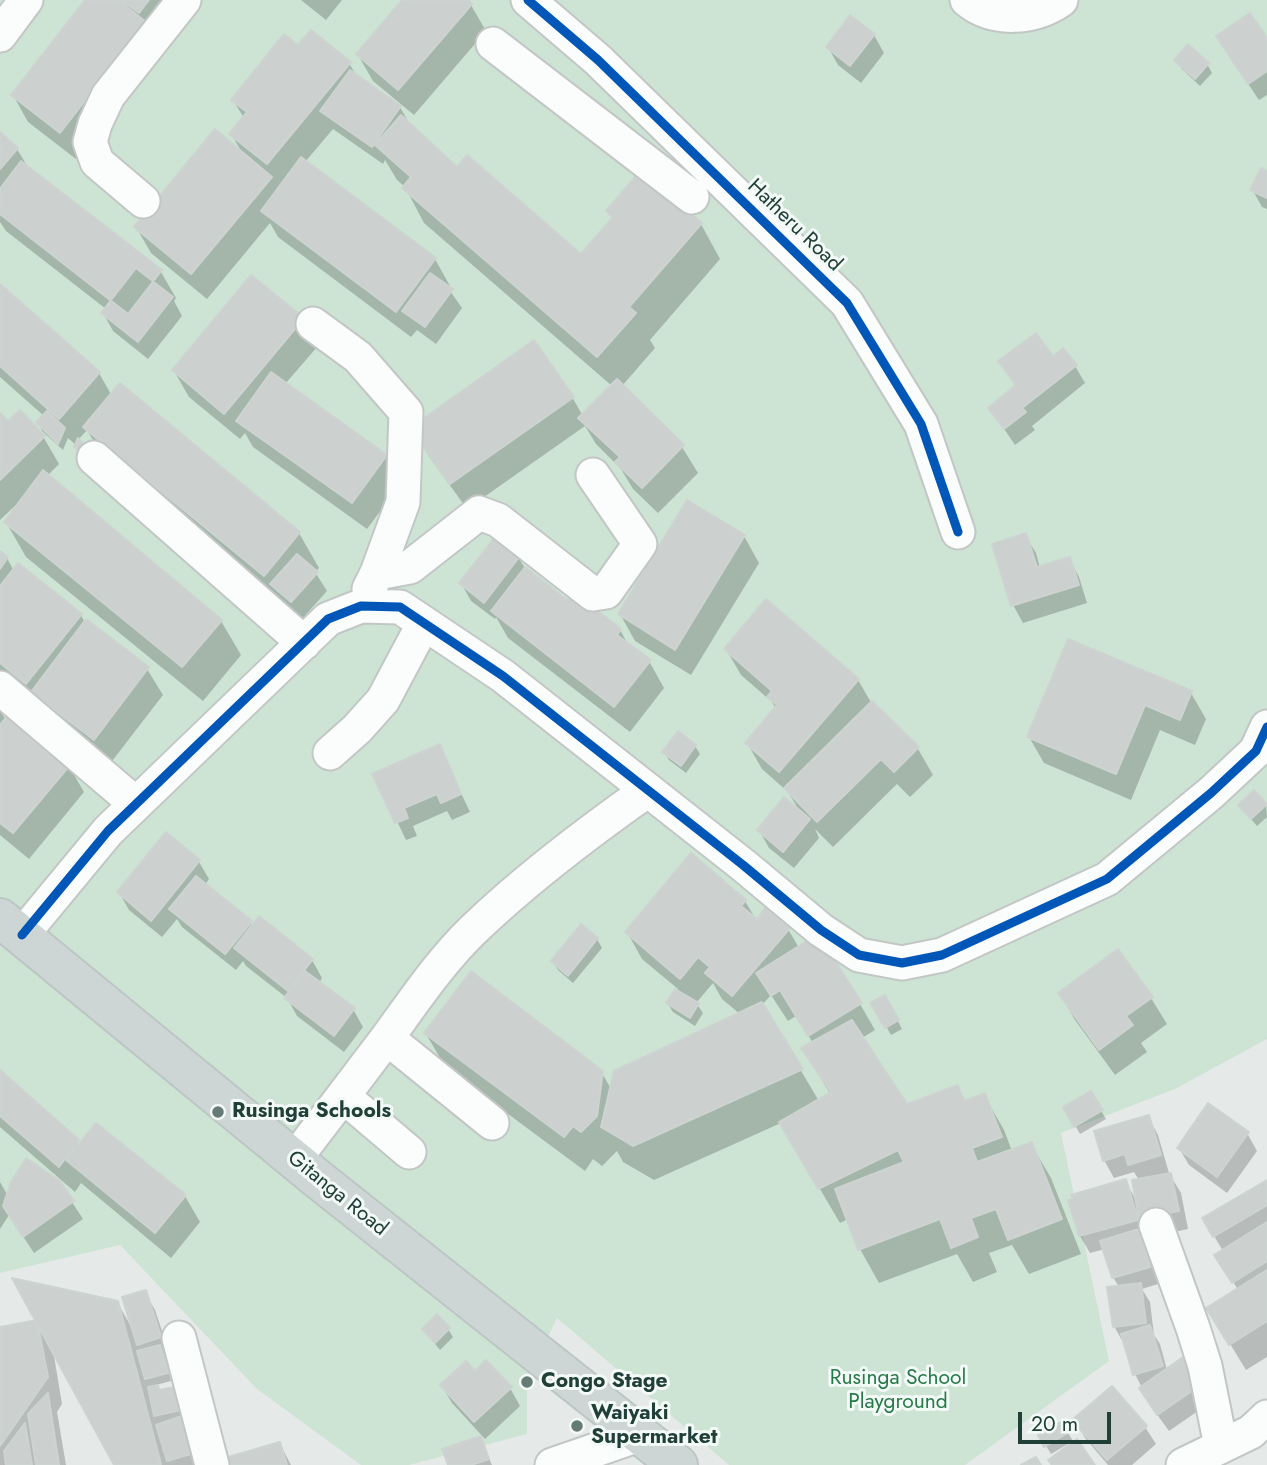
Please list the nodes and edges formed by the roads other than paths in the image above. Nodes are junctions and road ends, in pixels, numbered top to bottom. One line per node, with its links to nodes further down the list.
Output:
1 (26, 0): 6 (street)
2 (184, 0): 11 (street)
3 (528, 0): 8 (street, Hatheru Road)
4 (967, 0): 5 (street)
5 (1061, 0)
6 (0, 35)
7 (493, 44): 9 (street)
8 (598, 60): 9 (street); 15 (street, Hatheru Road)
9 (570, 102): 10 (street)
10 (692, 197)
11 (143, 201)
12 (313, 324): 16 (street)
13 (94, 458): 19 (street)
14 (593, 475): 16 (street)
15 (958, 532)
16 (377, 573): 17 (street)
17 (361, 606): 18 (street); 19 (street)
18 (424, 623): 22 (street); 23 (street)
19 (304, 643): 24 (street)
20 (0, 688): 24 (street)
21 (1267, 727): 23 (street)
22 (330, 753)
23 (648, 790): 26 (street)
24 (136, 804): 25 (street)
25 (11, 926): 30 (main road, Gitanga Road)
26 (387, 1038): 27 (street); 28 (street)
27 (343, 1096): 29 (street); 30 (street)
28 (492, 1123)
29 (409, 1152)
30 (294, 1160): 34 (main road, Gitanga Road)
31 (1156, 1225): 35 (street)
32 (179, 1338): 36 (street)
33 (1267, 1417): 35 (street)
34 (639, 1435): 37 (street); 38 (main road, Gitanga Road)
35 (1221, 1446): 39 (street)
36 (212, 1465)
37 (552, 1465)
38 (678, 1465)
39 (1183, 1465)

